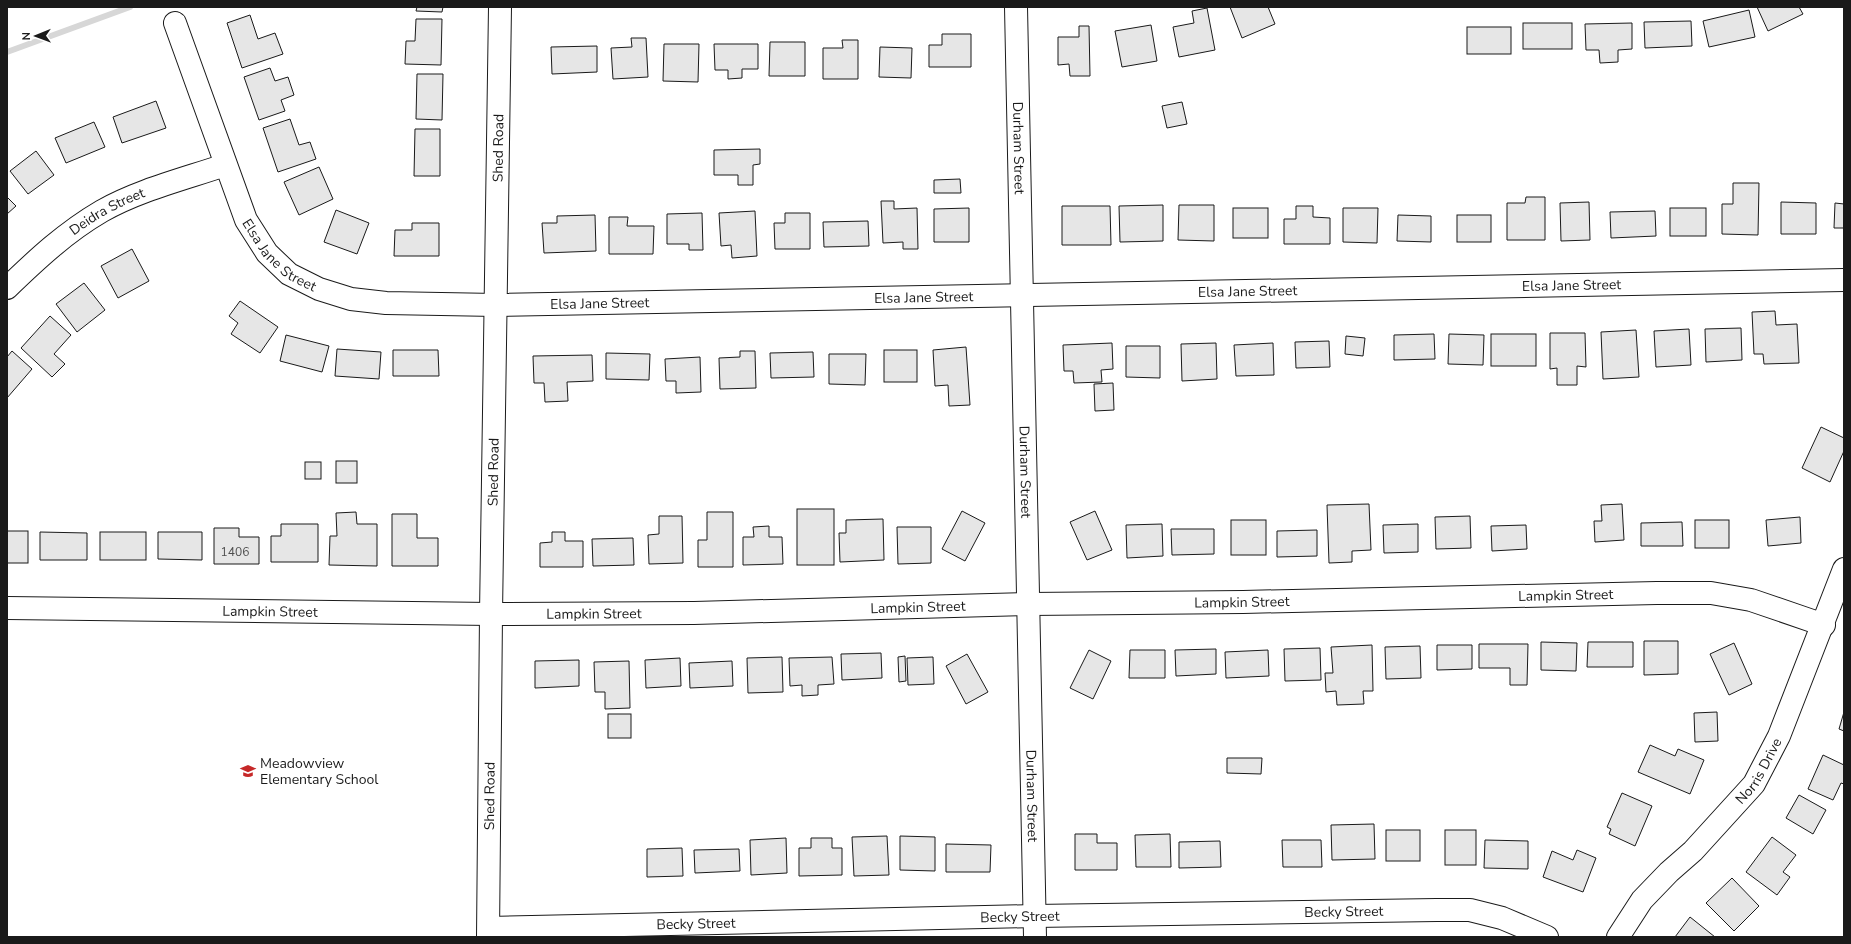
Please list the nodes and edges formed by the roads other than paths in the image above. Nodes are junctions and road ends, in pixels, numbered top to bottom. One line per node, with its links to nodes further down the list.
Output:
1 (500, 7): 8 (street, Shed Road)
2 (1016, 7): 7 (street, Durham Street)
3 (175, 23): 4 (street, Elsa Jane Street)
4 (224, 165): 6 (street, Deidra Street); 8 (street, Elsa Jane Street)
5 (1844, 280): 7 (street, Elsa Jane Street)
6 (7, 288)
7 (1023, 295): 8 (street, Elsa Jane Street); 10 (street, Durham Street)
8 (496, 305): 12 (street, Shed Road)
9 (1844, 569): 13 (street, Norris Drive)
10 (1029, 604): 12 (street, Lampkin Street); 13 (street, Lampkin Street); 14 (street, Durham Street)
11 (7, 608): 12 (street, Lampkin Street)
12 (491, 614): 15 (street, Shed Road)
13 (1824, 625): 17 (street, Norris Drive)
14 (1034, 926): 15 (street, Becky Street); 16 (street, Becky Street)
15 (488, 932)
16 (1547, 937)
17 (1618, 937)

